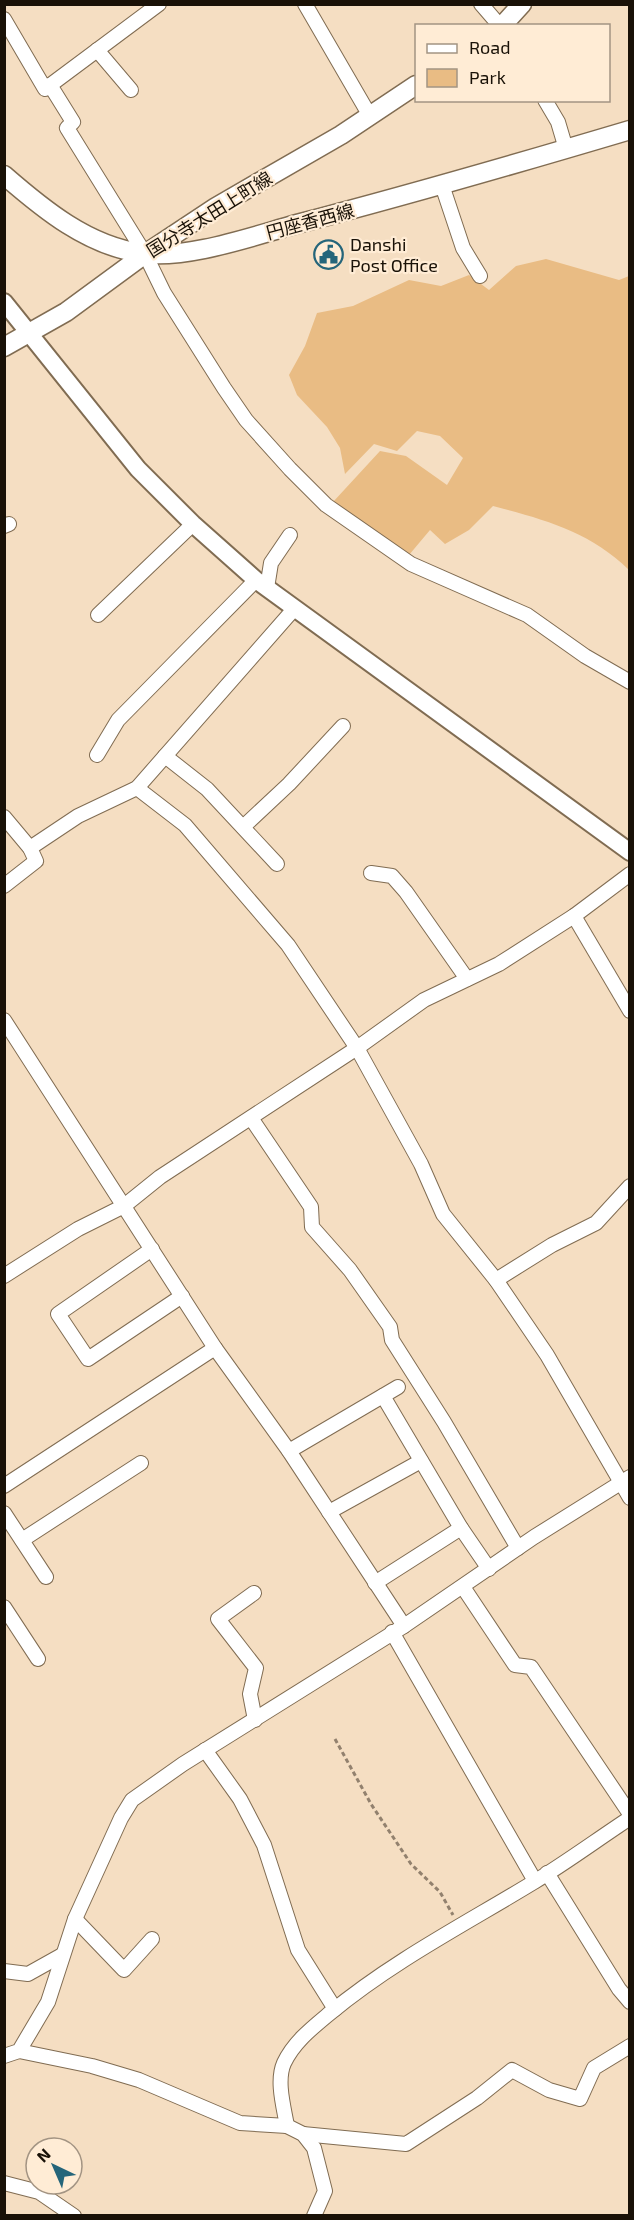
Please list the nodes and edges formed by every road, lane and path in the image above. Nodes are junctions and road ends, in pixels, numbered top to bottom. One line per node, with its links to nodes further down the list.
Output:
1 (159, 4): 8 (street)
2 (305, 4): 13 (street)
3 (481, 4): 6 (street)
4 (522, 4): 7 (main road)
5 (4, 19): 9 (street)
6 (499, 24)
7 (503, 24)
8 (97, 51): 9 (street); 11 (street)
9 (50, 85): 18 (street)
10 (415, 86): 13 (main road, 国分寺太田上町線)
11 (131, 90)
12 (546, 102): 15 (street)
13 (370, 116): 18 (main road, 国分寺太田上町線)
14 (630, 130): 15 (main road, 円座香西線)
15 (566, 149): 17 (main road, 円座香西線)
16 (4, 175): 18 (main road, 円座香西線)
17 (442, 185): 18 (main road, 円座香西線); 19 (street)
18 (144, 254): 21 (main road, 国分寺太田上町線); 28 (street)
19 (480, 276)
20 (4, 302): 21 (street)
21 (28, 333): 22 (main road, 国分寺太田上町線); 23 (street)
22 (4, 347)
23 (193, 524): 25 (street); 27 (street)
24 (290, 535): 25 (street)
25 (262, 584): 26 (street); 30 (street)
26 (294, 609): 31 (street); 36 (street)
27 (98, 615)
28 (630, 682)
29 (343, 726): 34 (street)
30 (97, 755)
31 (165, 756): 32 (street); 34 (street)
32 (137, 788): 35 (street); 45 (street)
33 (4, 817): 35 (street)
34 (243, 827): 37 (street)
35 (30, 848): 40 (street)
36 (630, 852)
37 (277, 864)
38 (371, 873): 42 (street)
39 (630, 874): 41 (street)
40 (4, 886)
41 (574, 916): 42 (street); 43 (street)
42 (467, 979): 45 (street)
43 (630, 1011)
44 (4, 1020): 48 (street)
45 (357, 1048): 46 (street); 51 (street)
46 (251, 1118): 48 (street); 66 (street)
47 (630, 1185): 51 (street)
48 (124, 1206): 49 (street); 50 (street)
49 (152, 1249): 52 (street); 52 (street)
50 (4, 1276)
51 (496, 1280): 59 (street)
52 (182, 1296): 53 (street)
53 (215, 1348): 56 (street); 60 (street)
54 (398, 1387): 55 (street)
55 (384, 1396): 56 (street); 57 (street)
56 (289, 1451): 62 (street)
57 (421, 1461): 62 (street); 64 (street)
58 (141, 1463): 65 (street)
59 (625, 1481): 61 (street); 66 (street)
60 (4, 1486)
61 (630, 1498)
62 (329, 1512): 69 (street)
63 (4, 1513): 65 (street)
64 (461, 1528): 67 (street); 69 (street)
65 (22, 1540): 68 (street)
66 (518, 1548): 67 (street)
67 (489, 1569): 70 (street)
68 (46, 1577)
69 (375, 1583): 73 (street)
70 (463, 1587): 73 (street); 78 (street)
71 (254, 1593): 75 (street)
72 (4, 1607): 74 (street)
73 (398, 1629): 75 (street); 79 (street)
74 (38, 1659)
75 (255, 1720): 77 (street)
76 (335, 1739): 81 (path)
77 (205, 1750): 80 (street); 86 (street)
78 (630, 1816): 79 (street)
79 (541, 1877): 81 (street); 85 (street)
80 (75, 1919): 82 (street); 83 (street)
81 (459, 1924): 86 (street)
82 (152, 1939)
83 (62, 1955): 84 (street); 88 (street)
84 (4, 1971)
85 (630, 2002)
86 (335, 2009): 90 (street)
87 (630, 2046): 91 (street)
88 (19, 2051): 89 (street); 90 (street)
89 (4, 2056)
90 (287, 2126): 91 (street)
91 (303, 2134): 94 (street)
92 (4, 2182): 93 (street)
93 (74, 2216)
94 (314, 2216)

